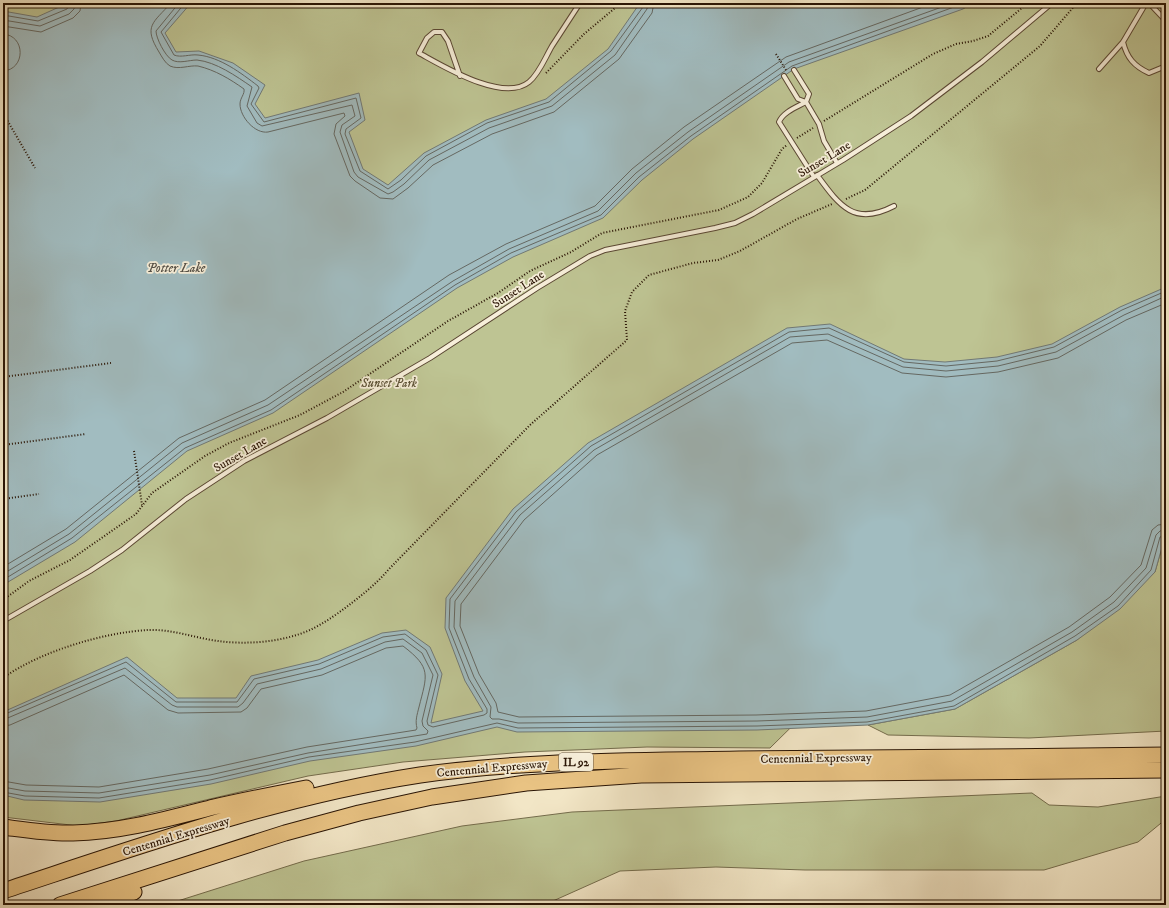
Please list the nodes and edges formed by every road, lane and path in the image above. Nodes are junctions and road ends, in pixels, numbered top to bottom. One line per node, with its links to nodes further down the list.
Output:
1 (580, 3): 15 (lane)
2 (621, 3): 15 (path)
3 (1052, 3): 18 (lane, Sunset Lane)
4 (1077, 3): 21 (path)
5 (1148, 3): 6 (lane); 7 (lane)
6 (1166, 21)
7 (1123, 42): 10 (lane); 11 (lane)
8 (776, 54): 9 (path)
9 (782, 63)
10 (1166, 66)
11 (1099, 69)
12 (794, 70): 16 (lane)
13 (460, 76): 13 (lane); 15 (lane)
14 (784, 76): 16 (lane)
15 (529, 82)
16 (806, 102): 18 (lane); 20 (lane)
17 (3, 113): 19 (path)
18 (837, 163): 20 (lane, Sunset Lane)
19 (35, 168)
20 (815, 176): 21 (lane); 31 (lane, Sunset Lane)
21 (837, 202): 22 (lane); 32 (path)
22 (894, 206)
23 (112, 363): 24 (path)
24 (3, 377)
25 (86, 434): 26 (path)
26 (3, 445)
27 (134, 451): 30 (path)
28 (39, 494): 29 (path)
29 (3, 499)
30 (142, 505)
31 (3, 621)
32 (3, 678)
33 (1166, 755): 35 (highway, Centennial Expressway / IL 92)
34 (1166, 770): 37 (highway, Centennial Expressway / IL 92)
35 (399, 779): 36 (highway); 38 (highway, Centennial Expressway / IL 92)
36 (3, 827)
37 (215, 856): 39 (highway, Centennial Expressway / IL 92); 40 (highway)
38 (3, 892)
39 (60, 905)
40 (100, 905)

